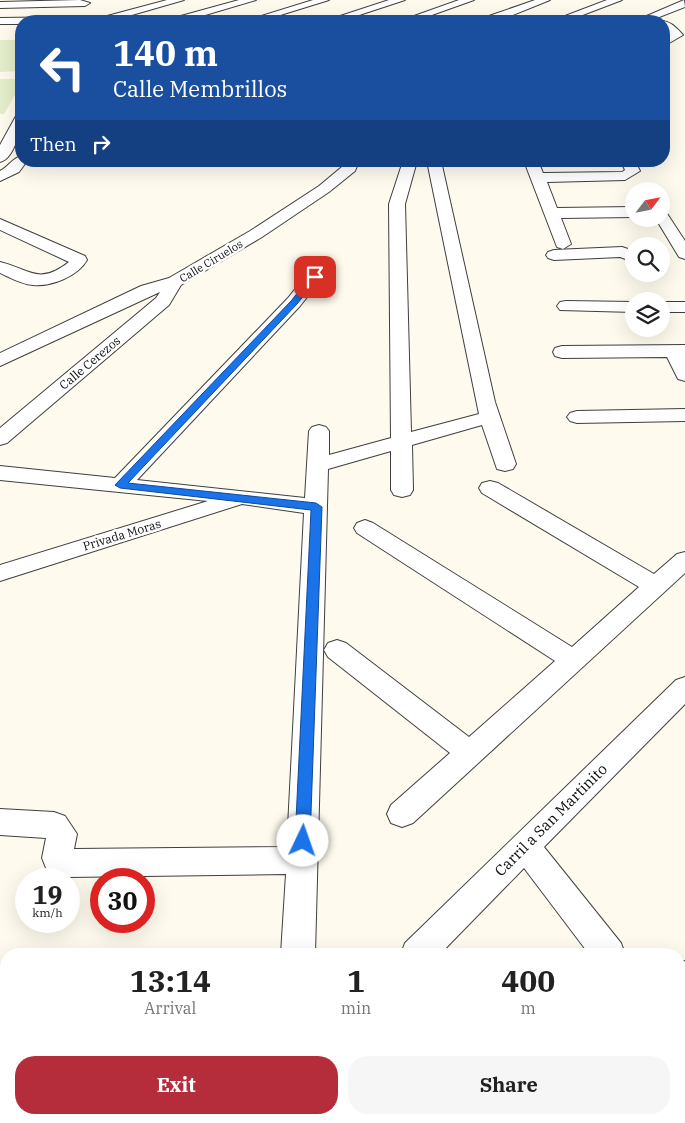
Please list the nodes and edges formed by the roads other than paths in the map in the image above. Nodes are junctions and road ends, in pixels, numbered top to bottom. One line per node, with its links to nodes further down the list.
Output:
1 (179, 0): 14 (street)
2 (251, 0): 15 (street)
3 (324, 0): 16 (street)
4 (400, 0): 17 (street)
5 (469, 0): 18 (street)
6 (545, 0): 19 (street)
7 (617, 0): 20 (street)
8 (85, 2): 10 (street); 12 (street)
9 (685, 2): 21 (street)
10 (0, 5)
11 (107, 7): 13 (street)
12 (78, 15)
13 (103, 15)
14 (123, 15)
15 (196, 15)
16 (271, 15)
17 (350, 15)
18 (423, 15)
19 (502, 15)
20 (575, 15)
21 (654, 15)
22 (0, 21): 23 (street)
23 (15, 21)
24 (670, 24): 25 (street)
25 (685, 24)
26 (670, 29): 29 (street)
27 (15, 32): 28 (street)
28 (0, 33)
29 (670, 39)
30 (15, 130): 31 (street)
31 (0, 158)
32 (15, 166): 38 (street)
33 (350, 167): 48 (street, Calle Ciruelos)
34 (408, 167): 60 (street)
35 (435, 167): 57 (street)
36 (532, 167): 39 (street)
37 (631, 167): 39 (street)
38 (0, 177)
39 (537, 178): 41 (street)
40 (625, 212): 41 (street)
41 (551, 214): 45 (street)
42 (0, 224): 46 (street)
43 (670, 227): 44 (street)
44 (682, 244)
45 (625, 252)
46 (0, 267)
47 (315, 277): 64 (street)
48 (175, 282): 55 (street, Calle Ciruelos); 61 (street, Calle Cerezos)
49 (566, 306): 50 (street)
50 (625, 307)
51 (670, 307): 52 (street)
52 (685, 307)
53 (680, 351): 54 (street); 56 (street)
54 (562, 352)
55 (0, 360)
56 (685, 375)
57 (487, 409): 60 (street); 62 (street)
58 (685, 415): 59 (street)
59 (577, 417)
60 (401, 434): 66 (street); 68 (street)
61 (0, 439)
62 (505, 464)
63 (0, 473): 64 (street)
64 (120, 485): 67 (street)
65 (490, 488): 72 (street)
66 (402, 490)
67 (251, 498): 68 (street); 71 (street, Privada Moras)
68 (316, 503): 80 (street)
69 (365, 528): 74 (street)
70 (685, 560): 72 (street)
71 (0, 573)
72 (656, 586): 74 (street)
73 (337, 650): 76 (street)
74 (573, 660): 76 (street)
75 (685, 687): 79 (street, Carril a San Martinito)
76 (470, 753): 77 (street)
77 (402, 814)
78 (0, 822): 80 (street)
79 (525, 846): 82 (street, Carril a San Martinito); 83 (street)
80 (302, 860): 81 (street)
81 (298, 948)
82 (423, 948)
83 (604, 948)

